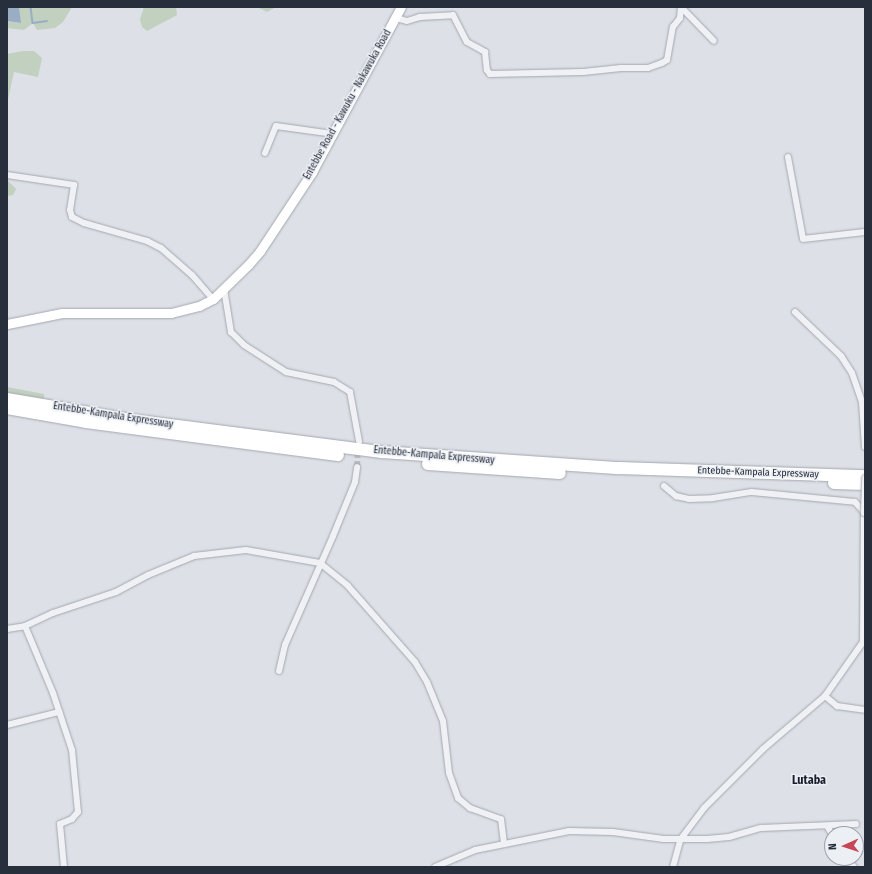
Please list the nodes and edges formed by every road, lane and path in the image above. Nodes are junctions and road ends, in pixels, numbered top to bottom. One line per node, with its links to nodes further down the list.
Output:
1 (401, 7): 2 (main road, Entebbe Road - Kawuku - Nakawuka Road)
2 (396, 18): 3 (street); 4 (main road, Entebbe Road - Kawuku - Nakawuka Road)
3 (714, 41)
4 (334, 134): 5 (street); 9 (main road, Entebbe Road - Kawuku - Nakawuka Road)
5 (265, 153)
6 (788, 157): 8 (street)
7 (7, 176): 10 (street)
8 (865, 232)
9 (224, 289): 10 (main road, Entebbe Road - Kawuku - Nakawuka Road); 15 (street)
10 (213, 299): 12 (main road, Entebbe Road - Kawuku - Nakawuka Road)
11 (795, 312): 16 (street)
12 (7, 324)
13 (7, 399): 18 (highway, Entebbe-Kampala Expressway)
14 (7, 408): 19 (highway, Entebbe-Kampala Expressway)
15 (359, 440)
16 (865, 447)
17 (358, 467): 22 (street)
18 (865, 477): 21 (street, bridge)
19 (865, 484)
20 (664, 486): 21 (street)
21 (865, 512): 25 (street)
22 (320, 563): 23 (street); 26 (street); 35 (street)
23 (24, 626): 24 (street); 29 (street)
24 (7, 629)
25 (864, 641): 27 (street)
26 (279, 671)
27 (825, 696): 28 (street); 34 (street)
28 (865, 710)
29 (59, 712): 30 (street); 36 (street)
30 (7, 725)
31 (856, 824): 33 (street)
32 (824, 826): 34 (street)
33 (827, 826)
34 (680, 840): 35 (street); 38 (street)
35 (504, 844): 37 (street)
36 (64, 867)
37 (435, 867)
38 (673, 867)

